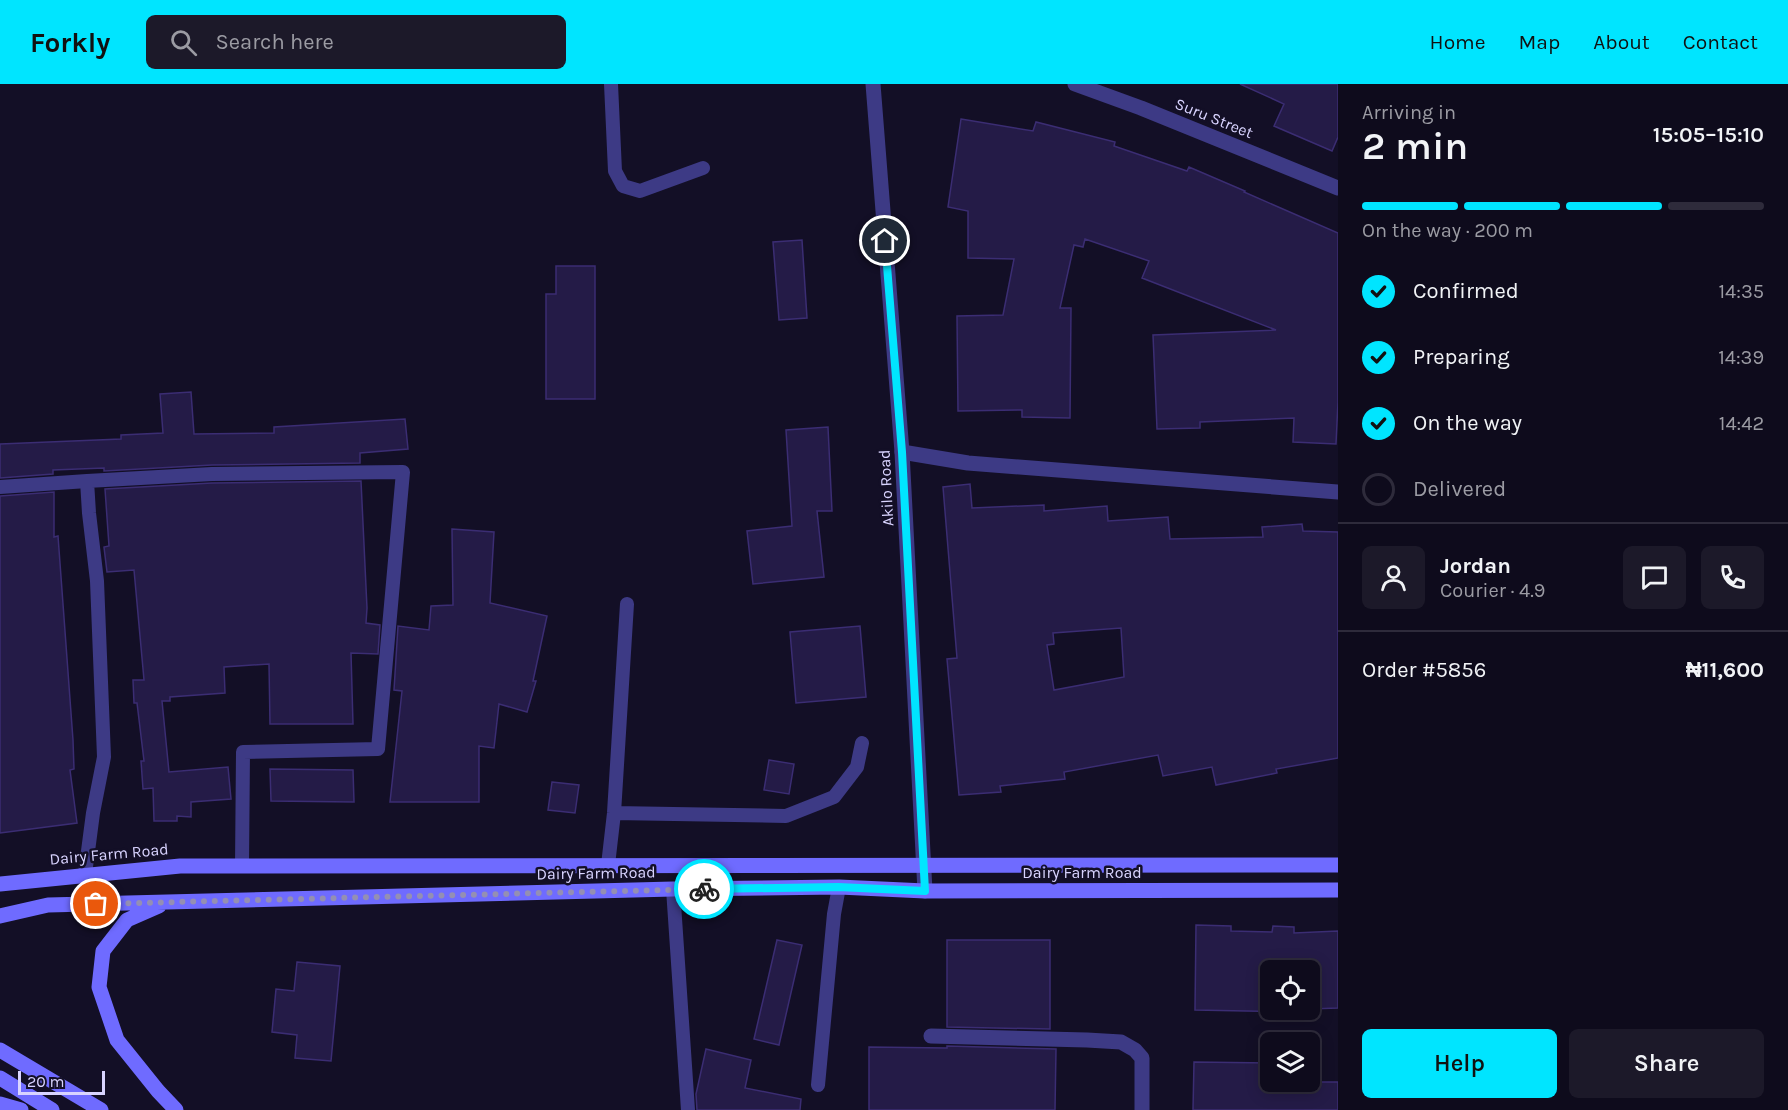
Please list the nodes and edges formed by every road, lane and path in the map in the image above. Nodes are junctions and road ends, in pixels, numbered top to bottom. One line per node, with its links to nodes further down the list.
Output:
1 (612, 84): 4 (lane)
2 (873, 84): 6 (street, Akilo Road)
3 (1075, 84): 5 (street, Suru Street)
4 (703, 168)
5 (1338, 189)
6 (902, 452): 9 (street); 13 (street, Akilo Road)
7 (87, 481): 8 (lane); 15 (lane); 17 (lane)
8 (0, 487)
9 (1338, 492)
10 (627, 604): 12 (lane)
11 (862, 744): 12 (lane)
12 (614, 813): 16 (lane)
13 (924, 865): 14 (main road, Dairy Farm Road); 16 (main road, Dairy Farm Road); 22 (street, Akilo Road)
14 (1338, 865)
15 (242, 866): 16 (main road, Dairy Farm Road); 17 (main road, Dairy Farm Road)
16 (608, 866)
17 (85, 874): 18 (main road, Dairy Farm Road)
18 (0, 884)
19 (838, 887): 20 (main road, Dairy Farm Road); 22 (main road, Dairy Farm Road); 28 (lane)
20 (673, 889): 23 (main road, Dairy Farm Road); 34 (lane)
21 (1338, 890): 22 (main road, Dairy Farm Road)
22 (925, 891)
23 (167, 902): 24 (main road, Dairy Farm Road); 33 (main road)
24 (0, 916)
25 (931, 1036): 35 (street)
26 (0, 1050): 32 (main road)
27 (0, 1078): 31 (main road)
28 (818, 1085)
29 (0, 1104): 30 (main road)
30 (21, 1110)
31 (52, 1110)
32 (101, 1110)
33 (176, 1110)
34 (688, 1110)
35 (1142, 1110)

